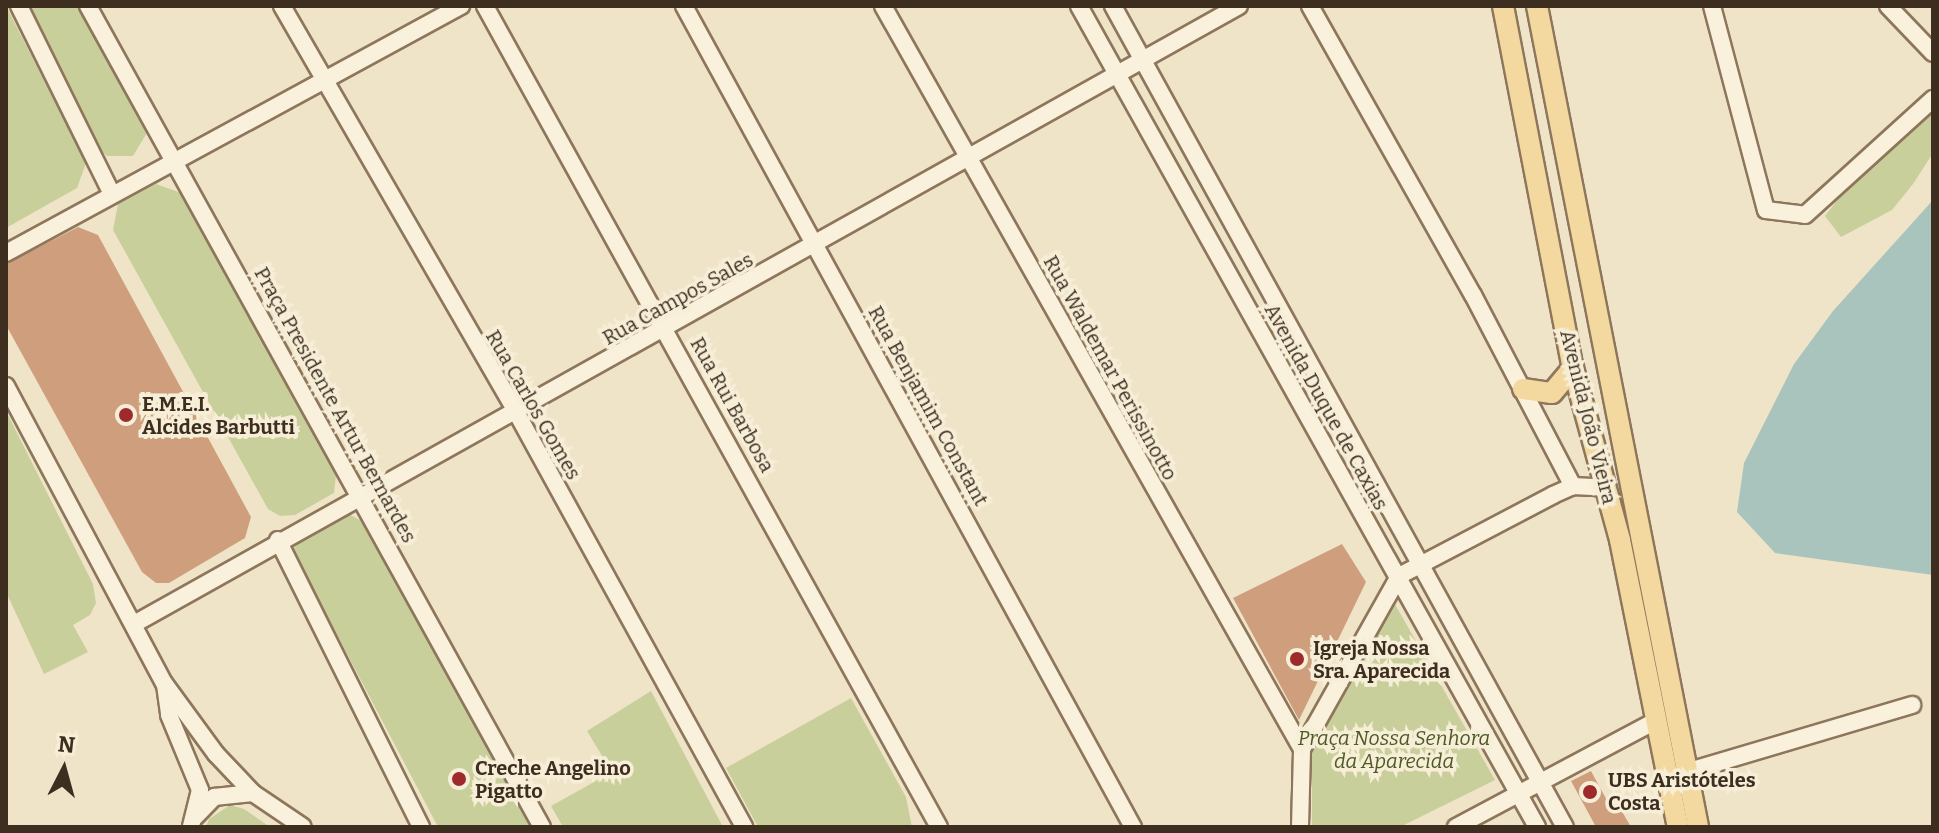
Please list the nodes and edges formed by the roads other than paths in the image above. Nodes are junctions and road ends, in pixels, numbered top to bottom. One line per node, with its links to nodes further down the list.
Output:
1 (19, 6): 23 (street)
2 (88, 6): 21 (street, Praça Presidente Artur Bernardes)
3 (282, 6): 19 (street, Rua Carlos Gomes)
4 (461, 6): 19 (street)
5 (485, 6): 26 (street, Rua Rui Barbosa)
6 (684, 6): 24 (street, Rua Benjamim Constant)
7 (883, 6): 22 (street, Rua Waldemar Perissinotto)
8 (1079, 6): 18 (street, Avenida Duque de Caxias)
9 (1113, 6): 17 (street, Avenida Duque de Caxias)
10 (1239, 6): 17 (street, Rua Campos Sales)
11 (1310, 6): 29 (street)
12 (1503, 6): 27 (main road, Avenida João Vieira)
13 (1537, 6): 42 (main road, Avenida João Vieira)
14 (1712, 6): 20 (street)
15 (1888, 6): 16 (street)
16 (1933, 53)
17 (1145, 62): 18 (street, Rua Campos Sales); 35 (street, Avenida Duque de Caxias)
18 (1119, 76): 22 (street, Rua Campos Sales); 36 (street, Avenida Duque de Caxias)
19 (322, 79): 21 (street); 30 (street, Rua Carlos Gomes)
20 (1933, 99)
21 (176, 158): 23 (street); 33 (street, Praça Presidente Artur Bernardes)
22 (970, 160): 24 (street, Rua Campos Sales); 41 (street, Rua Waldemar Perissinotto)
23 (112, 194): 25 (street)
24 (816, 246): 26 (street, Rua Campos Sales); 52 (street, Rua Benjamim Constant)
25 (6, 253)
26 (666, 328): 30 (street, Rua Campos Sales); 51 (street, Rua Rui Barbosa)
27 (1573, 368): 29 (main road); 32 (main road, Avenida João Vieira)
28 (6, 386): 37 (street)
29 (1523, 389): 31 (street)
30 (515, 410): 33 (street, Rua Campos Sales); 50 (street, Rua Carlos Gomes)
31 (1573, 486): 32 (street); 35 (street)
32 (1607, 488): 40 (main road, Avenida João Vieira)
33 (363, 497): 34 (street, Rua Campos Sales); 49 (street, Praça Presidente Artur Bernardes)
34 (278, 540): 37 (street, Rua Campos Sales); 48 (street)
35 (1424, 564): 36 (street); 43 (street, Avenida Duque de Caxias)
36 (1399, 576): 41 (street); 45 (street, Avenida Duque de Caxias)
37 (134, 624): 38 (street)
38 (164, 683): 44 (street); 46 (street)
39 (1912, 705): 42 (street)
40 (1655, 721): 43 (street); 57 (main road, Avenida João Vieira)
41 (1302, 749): 53 (street)
42 (1686, 772): 58 (main road, Avenida João Vieira)
43 (1541, 781): 45 (street); 56 (street, Avenida Duque de Caxias)
44 (253, 793): 46 (street); 47 (street)
45 (1518, 793): 54 (street); 55 (street, Avenida Duque de Caxias)
46 (192, 823)
47 (303, 827)
48 (421, 827)
49 (542, 827)
50 (744, 827)
51 (939, 827)
52 (1133, 827)
53 (1300, 827)
54 (1456, 827)
55 (1537, 827)
56 (1565, 827)
57 (1678, 827)
58 (1698, 827)

